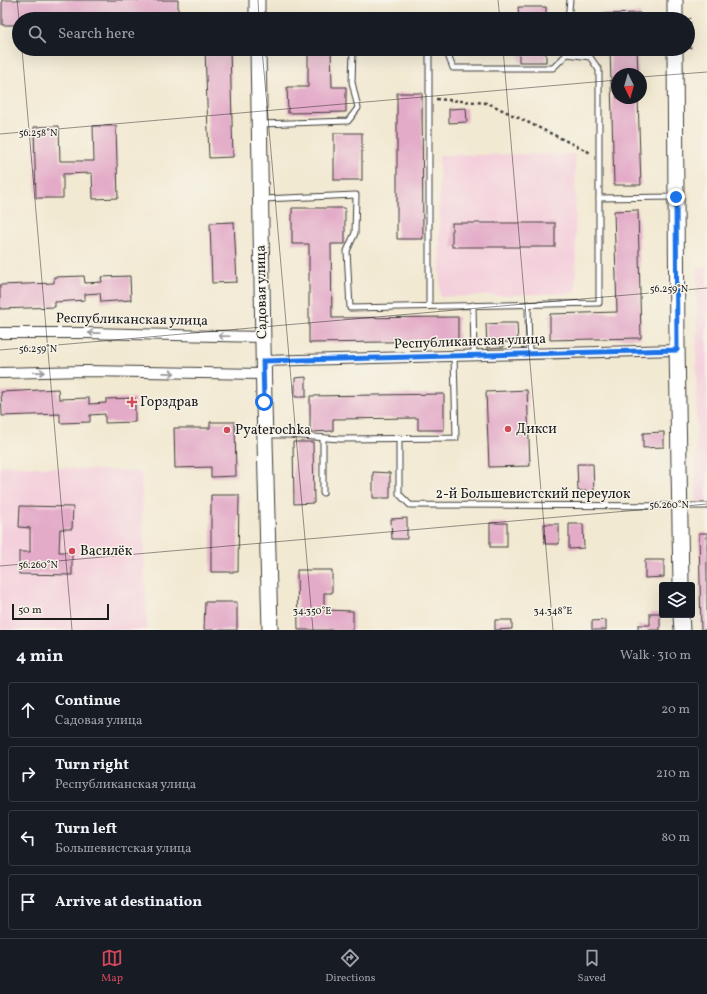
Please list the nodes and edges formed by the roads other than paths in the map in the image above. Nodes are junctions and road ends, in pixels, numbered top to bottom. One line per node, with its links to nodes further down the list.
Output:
1 (257, 0): 4 (street)
2 (570, 0): 5 (lane)
3 (675, 0): 6 (street)
4 (257, 12)
5 (569, 12)
6 (675, 12)
7 (258, 56): 14 (street, Садовая улица)
8 (353, 56): 14 (lane)
9 (429, 56): 20 (lane)
10 (448, 56): 11 (lane)
11 (563, 56)
12 (586, 56): 16 (lane)
13 (675, 56): 15 (street)
14 (259, 124): 17 (street, Садовая улица)
15 (676, 197): 16 (lane); 23 (street)
16 (599, 198): 18 (lane)
17 (260, 199): 20 (lane); 22 (street, Садовая улица)
18 (528, 304): 19 (lane); 24 (lane)
19 (473, 305): 20 (lane); 25 (lane)
20 (429, 306)
21 (0, 333): 22 (street, Республиканская улица, one-way to 21)
22 (263, 337): 27 (street, Садовая улица)
23 (677, 350): 24 (street, Республиканская улица); 34 (street)
24 (529, 354): 25 (street, Республиканская улица)
25 (474, 355): 26 (street, Республиканская улица)
26 (454, 356): 27 (street, Республиканская улица); 31 (lane)
27 (263, 368): 28 (street, Республиканская улица, one-way to 27); 29 (street, Садовая улица)
28 (0, 373)
29 (265, 435): 30 (lane); 37 (street, Садовая улица)
30 (323, 438): 31 (lane); 32 (lane)
31 (399, 438): 34 (lane, 2-й Большевистский переулок)
32 (323, 494)
33 (707, 506): 34 (lane, 2-й Большевистский переулок)
34 (680, 507): 35 (street)
35 (681, 582)
36 (682, 618): 38 (street)
37 (270, 630)
38 (682, 630)

